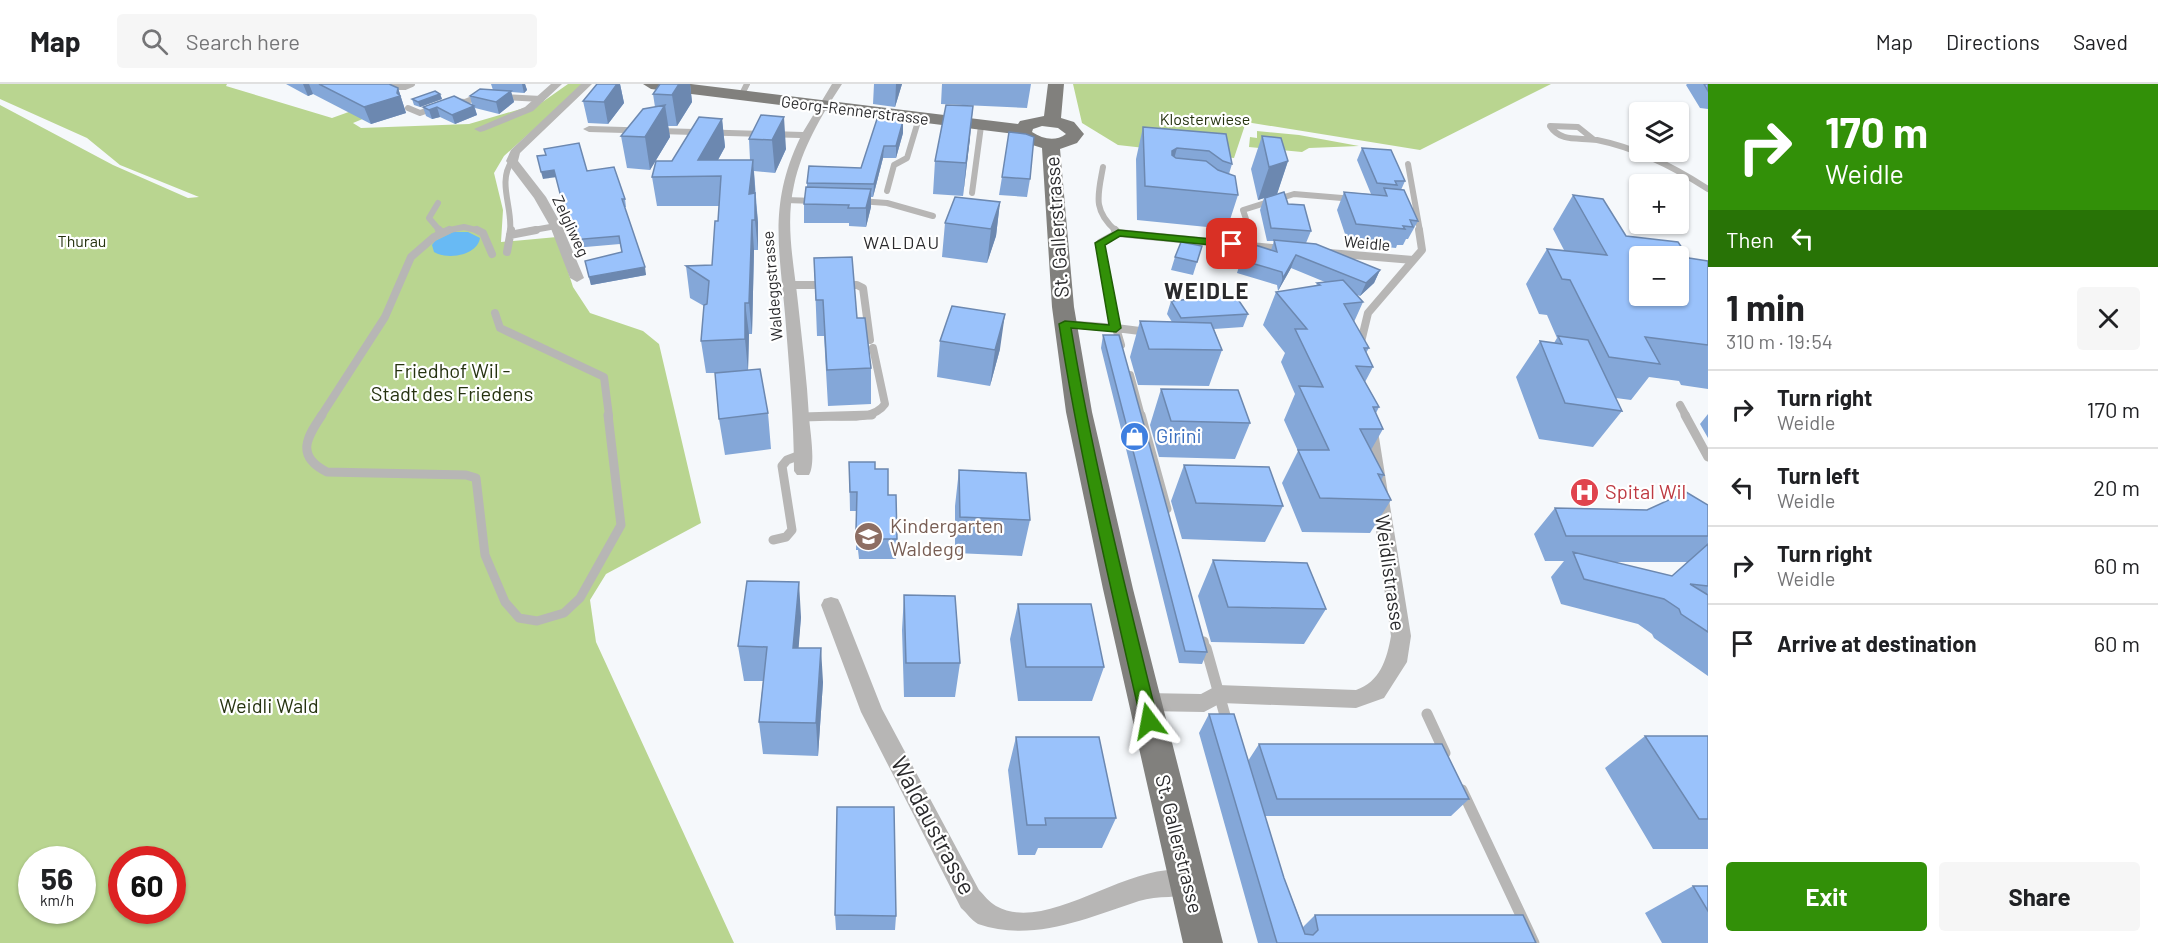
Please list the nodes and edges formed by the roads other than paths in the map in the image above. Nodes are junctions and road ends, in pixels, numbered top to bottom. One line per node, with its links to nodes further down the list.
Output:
1 (412, 84): 7 (lane)
2 (557, 84): 9 (street)
3 (587, 84): 21 (street)
4 (651, 84): 8 (main road, Georg-Rennerstrasse)
5 (837, 84): 11 (street, Waldeggstrasse)
6 (1056, 84): 18 (main road, St. Gallerstrasse)
7 (383, 86)
8 (744, 90): 11 (main road, Georg-Rennerstrasse)
9 (541, 99): 10 (lane); 16 (street)
10 (447, 103)
11 (823, 106): 14 (main road, Georg-Rennerstrasse); 19 (street, Waldeggstrasse)
12 (438, 107): 13 (lane)
13 (408, 108)
14 (919, 118): 15 (main road, Georg-Rennerstrasse); 25 (lane)
15 (981, 126): 18 (main road, Georg-Rennerstrasse); 26 (lane)
16 (480, 129)
17 (589, 129): 19 (street)
18 (1052, 132): 50 (main road, St. Gallerstrasse)
19 (808, 135): 27 (street, Waldeggstrasse)
20 (1593, 140): 20 (lane); 24 (lane)
21 (512, 161): 37 (street, Zelgliweg); 40 (lane)
22 (1408, 164): 33 (lane, Weidle)
23 (1103, 167): 39 (lane)
24 (1708, 189)
25 (887, 191)
26 (972, 193)
27 (785, 200): 29 (lane); 48 (street, Waldeggstrasse)
28 (1361, 200): 35 (lane)
29 (826, 201)
30 (848, 201): 36 (lane)
31 (438, 203): 38 (lane)
32 (1403, 204): 33 (lane)
33 (1414, 205): 46 (lane, Weidle)
34 (1235, 208): 35 (lane)
35 (1243, 210): 41 (lane)
36 (933, 216)
37 (556, 226): 40 (lane); 47 (street, Zelgliweg)
38 (441, 233): 45 (lane); 49 (lane)
39 (1118, 233): 41 (lane); 51 (lane)
40 (510, 235): 44 (lane)
41 (1254, 246): 42 (lane)
42 (1292, 249)
43 (1315, 251): 46 (lane, Weidle)
44 (507, 252)
45 (492, 254)
46 (1413, 260): 54 (lane, Weidle)
47 (577, 278)
48 (789, 285): 58 (street, Waldeggstrasse); 58 (lane)
49 (495, 313)
50 (1065, 324): 51 (lane); 67 (main road, St. Gallerstrasse)
51 (1116, 328): 52 (lane); 53 (lane)
52 (1156, 332)
53 (1122, 351)
54 (1359, 356)
55 (1126, 362): 62 (lane)
56 (1680, 405): 60 (lane)
57 (1366, 406): 66 (street, Weidlistrasse)
58 (802, 417): 59 (street, Waldeggstrasse)
59 (802, 454): 61 (street, Waldeggstrasse); 63 (lane)
60 (1708, 457)
61 (803, 471)
62 (1170, 521)
63 (773, 540)
64 (831, 605): 70 (street, Waldaustrasse)
65 (1200, 629): 66 (lane)
66 (1218, 694): 67 (street, Weidlistrasse); 69 (lane)
67 (1145, 702): 70 (main road, St. Gallerstrasse)
68 (1426, 714): 72 (lane)
69 (1232, 739)
70 (1189, 883): 71 (main road, St. Gallerstrasse)
71 (1203, 943)
72 (1534, 943)

